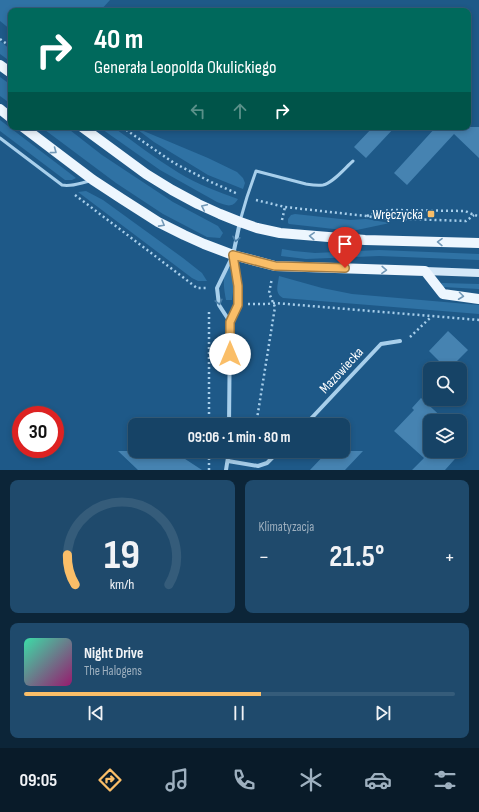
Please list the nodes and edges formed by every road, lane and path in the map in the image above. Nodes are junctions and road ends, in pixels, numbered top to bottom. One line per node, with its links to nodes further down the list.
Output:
1 (0, 64): 2 (main road)
2 (8, 71)
3 (0, 109): 4 (main road)
4 (8, 116)
5 (27, 130): 10 (main road, one-way to 10)
6 (86, 130): 18 (main road, one-way to 6)
7 (126, 130): 12 (path)
8 (0, 138): 11 (lane)
9 (353, 161): 18 (lane)
10 (93, 180): 11 (lane); 21 (main road, one-way to 21)
11 (62, 185): 25 (path)
12 (240, 195)
13 (253, 199): 14 (path)
14 (285, 207): 16 (path); 19 (path)
15 (474, 215): 16 (path); 16 (path); 17 (path)
16 (366, 216)
17 (479, 216)
18 (240, 222): 20 (main road, one-way to 18); 21 (street, one-way to 21)
19 (281, 223)
20 (479, 243)
21 (233, 255): 22 (main road, one-way to 22); 25 (street); 30 (street)
22 (425, 271): 23 (main road); 26 (main road, one-way to 26)
23 (479, 273)
24 (273, 276): 27 (path)
25 (217, 288): 30 (street, one-way to 30)
26 (479, 299)
27 (273, 303): 28 (path); 33 (path)
28 (431, 317): 29 (path); 31 (path)
29 (479, 320)
30 (230, 322): 32 (street)
31 (400, 341): 34 (street, Mazowiecka)
32 (229, 418)
33 (257, 418)
34 (312, 418)
35 (209, 458): 39 (path)
36 (228, 458): 38 (street)
37 (272, 458): 38 (street)
38 (228, 462): 40 (street)
39 (209, 470)
40 (226, 470)

